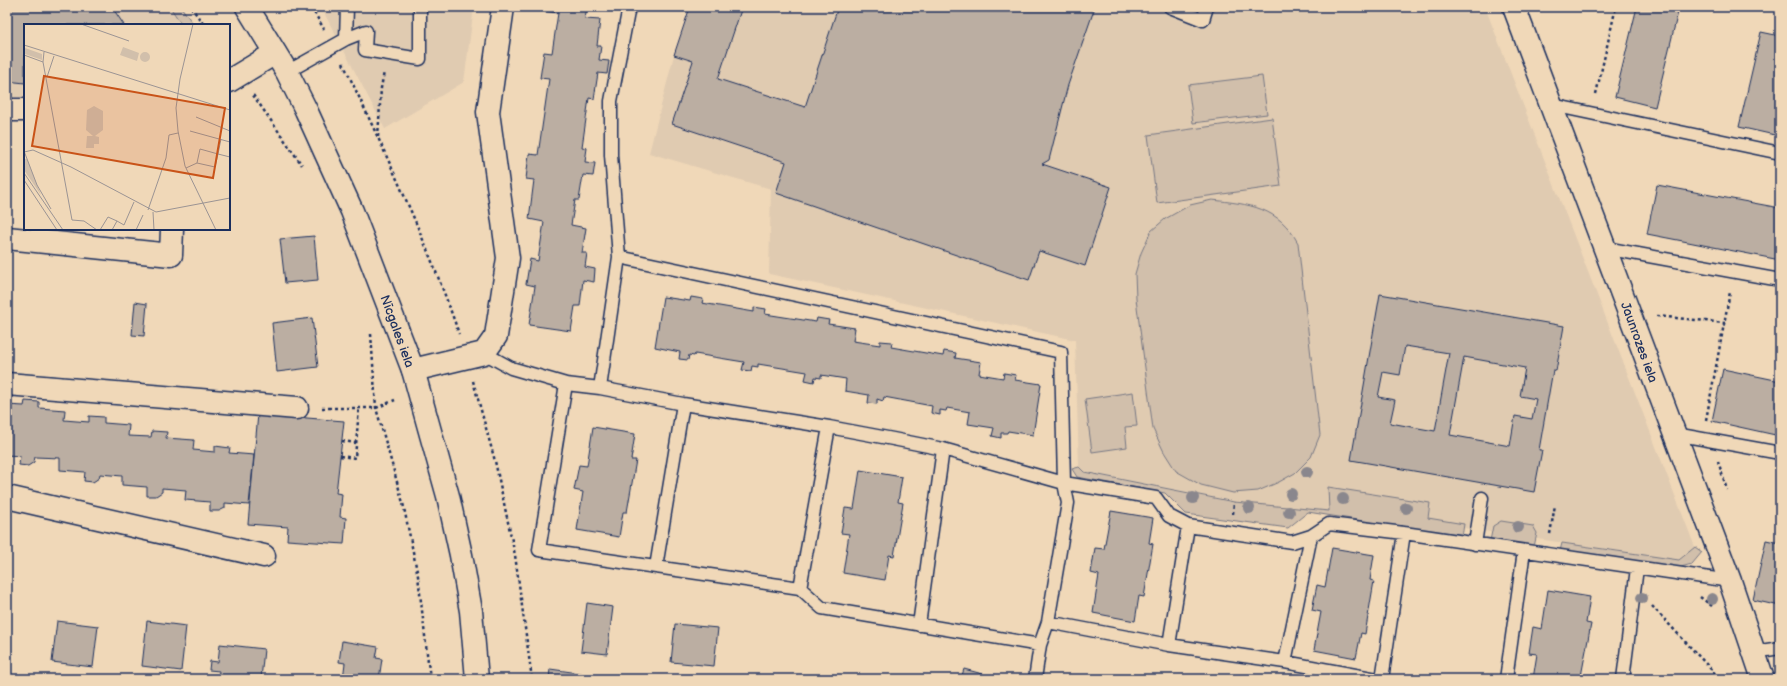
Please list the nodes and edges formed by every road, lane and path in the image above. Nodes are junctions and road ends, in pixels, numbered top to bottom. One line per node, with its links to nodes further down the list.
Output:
1 (191, 7): 11 (path)
2 (247, 7): 13 (street, Nīcgales iela)
3 (347, 7): 12 (lane)
4 (420, 7): 14 (lane)
5 (503, 7): 33 (street)
6 (629, 7): 27 (lane)
7 (1170, 7): 8 (lane)
8 (1208, 7)
9 (1514, 7): 17 (street, Jaunrozes iela)
10 (1616, 7): 20 (path)
11 (203, 24)
12 (346, 39): 14 (lane); 15 (lane)
13 (275, 53): 15 (street, Nīcgales iela); 16 (street)
14 (387, 53): 21 (path)
15 (287, 72): 34 (street, Nīcgales iela)
16 (234, 78): 23 (path)
17 (1552, 105): 20 (lane); 26 (street, Jaunrozes iela)
18 (7, 110): 19 (street)
19 (24, 110)
20 (1591, 114): 22 (lane)
21 (378, 137)
22 (1780, 153)
23 (305, 170)
24 (172, 230): 25 (street)
25 (7, 238)
26 (1605, 248): 28 (lane); 30 (street, Jaunrozes iela)
27 (619, 257): 37 (lane); 50 (lane)
28 (1734, 272): 29 (lane); 31 (path)
29 (1780, 280)
30 (1633, 323): 31 (path); 43 (street, Jaunrozes iela)
31 (1725, 323): 44 (path)
32 (370, 329): 41 (path)
33 (484, 353): 34 (street); 36 (lane)
34 (413, 370): 77 (street, Nīcgales iela)
35 (7, 384): 39 (street)
36 (566, 384): 37 (lane); 62 (lane)
37 (600, 388): 38 (lane)
38 (683, 404): 42 (lane); 62 (lane)
39 (298, 408): 40 (path)
40 (359, 408): 41 (path); 46 (path)
41 (376, 408): 76 (path)
42 (829, 427): 47 (lane); 65 (lane)
43 (1674, 434): 44 (lane); 64 (street, Jaunrozes iela)
44 (1712, 440): 48 (lane); 51 (path)
45 (342, 441): 46 (path)
46 (356, 443): 49 (path)
47 (943, 449): 50 (lane); 70 (lane)
48 (1780, 453)
49 (340, 456)
50 (1064, 483): 55 (lane); 69 (lane)
51 (1727, 490)
52 (7, 497): 61 (street)
53 (1482, 498): 58 (lane)
54 (1555, 505): 60 (path)
55 (1188, 526): 57 (lane); 72 (lane)
56 (1404, 533): 57 (lane); 58 (lane); 80 (lane)
57 (1311, 536): 75 (lane)
58 (1475, 544): 59 (lane)
59 (1524, 551): 60 (lane); 81 (lane)
60 (1546, 555): 63 (lane)
61 (264, 556)
62 (656, 567): 65 (lane)
63 (1637, 568): 64 (lane); 82 (lane)
64 (1730, 581): 74 (street, Jaunrozes iela)
65 (800, 588): 70 (lane)
66 (1699, 597): 68 (path)
67 (1648, 602): 83 (path)
68 (1715, 608)
69 (1048, 622): 71 (lane); 72 (lane)
70 (919, 625): 71 (lane)
71 (1040, 645): 78 (lane)
72 (1169, 645): 75 (lane)
73 (1780, 648): 74 (lane)
74 (1754, 652): 84 (street, Jaunrozes iela)
75 (1285, 662): 79 (lane)
76 (430, 679)
77 (477, 679)
78 (1035, 679)
79 (1377, 679)
80 (1382, 679)
81 (1506, 679)
82 (1623, 679)
83 (1720, 679)
84 (1763, 679)

